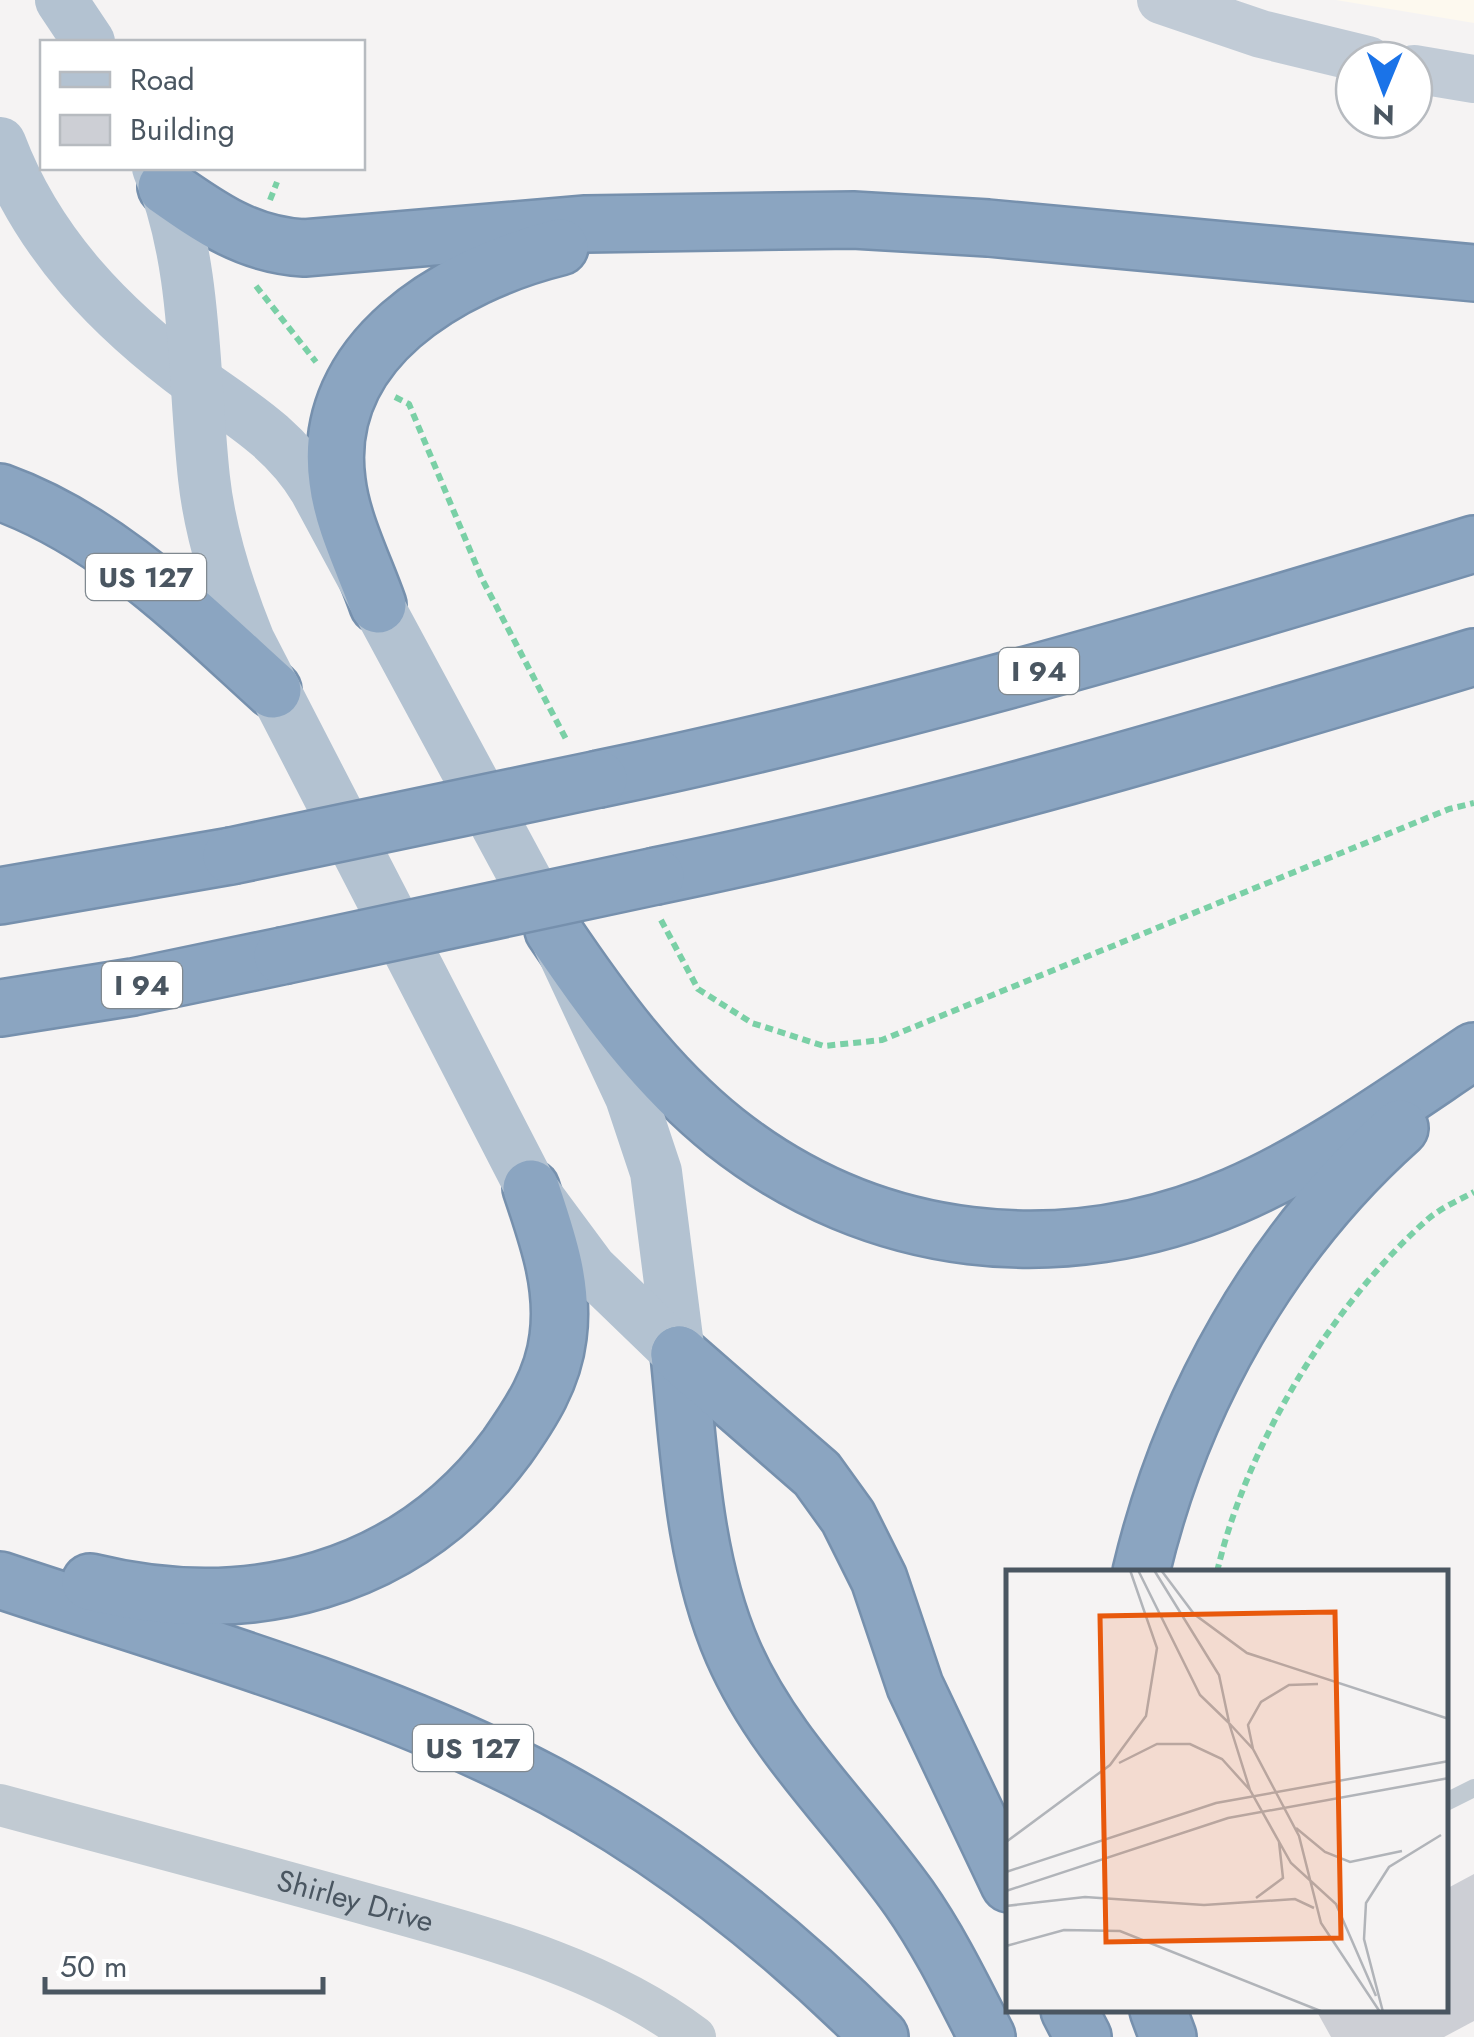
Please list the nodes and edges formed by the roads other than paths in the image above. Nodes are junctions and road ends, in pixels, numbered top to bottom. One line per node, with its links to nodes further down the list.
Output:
1 (61, 0): 3 (main road)
2 (1162, 0): 4 (main road)
3 (88, 40)
4 (1334, 52)
5 (1434, 73): 6 (main road)
6 (1474, 79)
7 (0, 143): 11 (main road)
8 (162, 177): 9 (highway); 11 (main road)
9 (816, 220): 10 (highway); 14 (highway)
10 (1474, 273)
11 (196, 381): 14 (main road); 16 (main road)
12 (0, 492): 16 (highway, US 127)
13 (1474, 544): 17 (highway, I 94, bridge)
14 (378, 605): 18 (main road)
15 (1474, 658): 19 (highway, I 94, bridge)
16 (273, 690): 22 (main road, US 127)
17 (0, 896)
18 (553, 930): 20 (highway); 23 (main road)
19 (0, 1008)
20 (1474, 1051)
21 (1474, 1067): 25 (highway)
22 (531, 1188): 23 (main road, US 127); 24 (highway)
23 (678, 1354): 30 (highway, US 127); 35 (highway)
24 (0, 1560)
25 (1142, 1570)
26 (0, 1580): 34 (highway, US 127)
27 (1474, 1788): 28 (lane)
28 (1449, 1800)
29 (0, 1805): 33 (street, Shirley Drive)
30 (1006, 1878)
31 (1070, 2012): 36 (highway)
32 (1159, 2012): 37 (highway)
33 (695, 2037)
34 (880, 2037)
35 (987, 2037)
36 (1083, 2037)
37 (1168, 2037)

